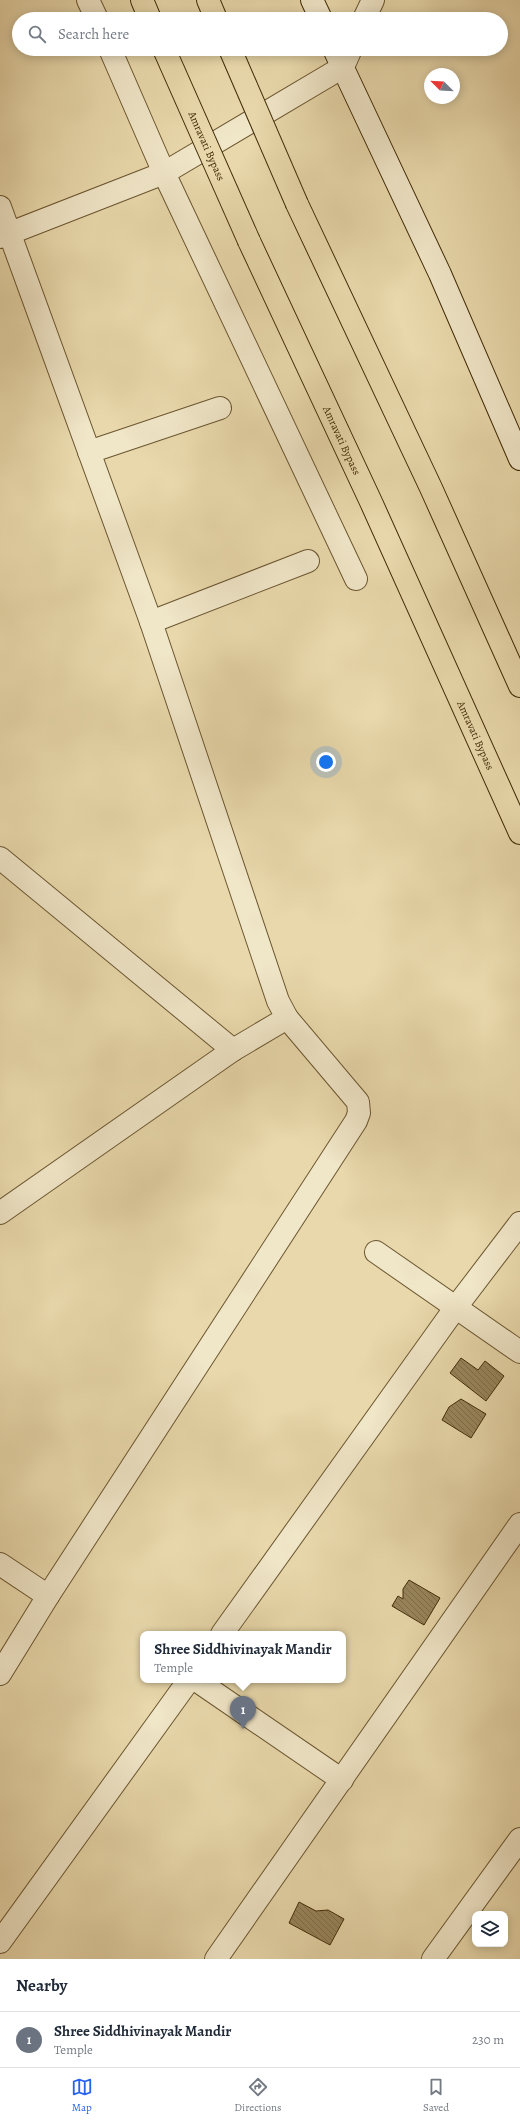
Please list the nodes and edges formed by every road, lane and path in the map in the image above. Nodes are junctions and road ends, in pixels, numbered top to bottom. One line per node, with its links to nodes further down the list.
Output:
1 (88, 0): 6 (street)
2 (142, 0): 7 (highway)
3 (208, 0): 8 (highway)
4 (312, 0): 9 (street)
5 (373, 0): 10 (street)
6 (94, 12)
7 (147, 12)
8 (213, 12)
9 (318, 12)
10 (367, 12)
11 (113, 56): 16 (street)
12 (167, 56): 26 (highway, Amravati Bypass, bridge)
13 (233, 56): 25 (highway, bridge)
14 (341, 56): 16 (street)
15 (343, 56): 21 (street)
16 (164, 173): 18 (street); 23 (street)
17 (0, 207): 18 (street)
18 (5, 236): 20 (street)
19 (220, 408): 20 (street)
20 (89, 452): 24 (street)
21 (520, 459)
22 (308, 561): 24 (street)
23 (356, 579)
24 (151, 622): 28 (street)
25 (520, 686)
26 (520, 832)
27 (4, 868): 29 (street)
28 (287, 1018): 29 (street); 37 (street)
29 (233, 1050): 30 (street)
30 (0, 1213)
31 (520, 1223): 33 (street)
32 (376, 1252): 33 (street)
33 (456, 1307): 34 (street); 38 (street)
34 (520, 1352)
35 (520, 1524): 42 (street)
36 (0, 1564): 37 (street)
37 (48, 1596): 39 (street)
38 (224, 1631)
39 (0, 1674)
40 (187, 1683): 44 (street)
41 (200, 1683): 42 (street)
42 (342, 1780): 45 (street)
43 (520, 1839): 46 (street)
44 (0, 1942)
45 (216, 1959)
46 (433, 1959)

